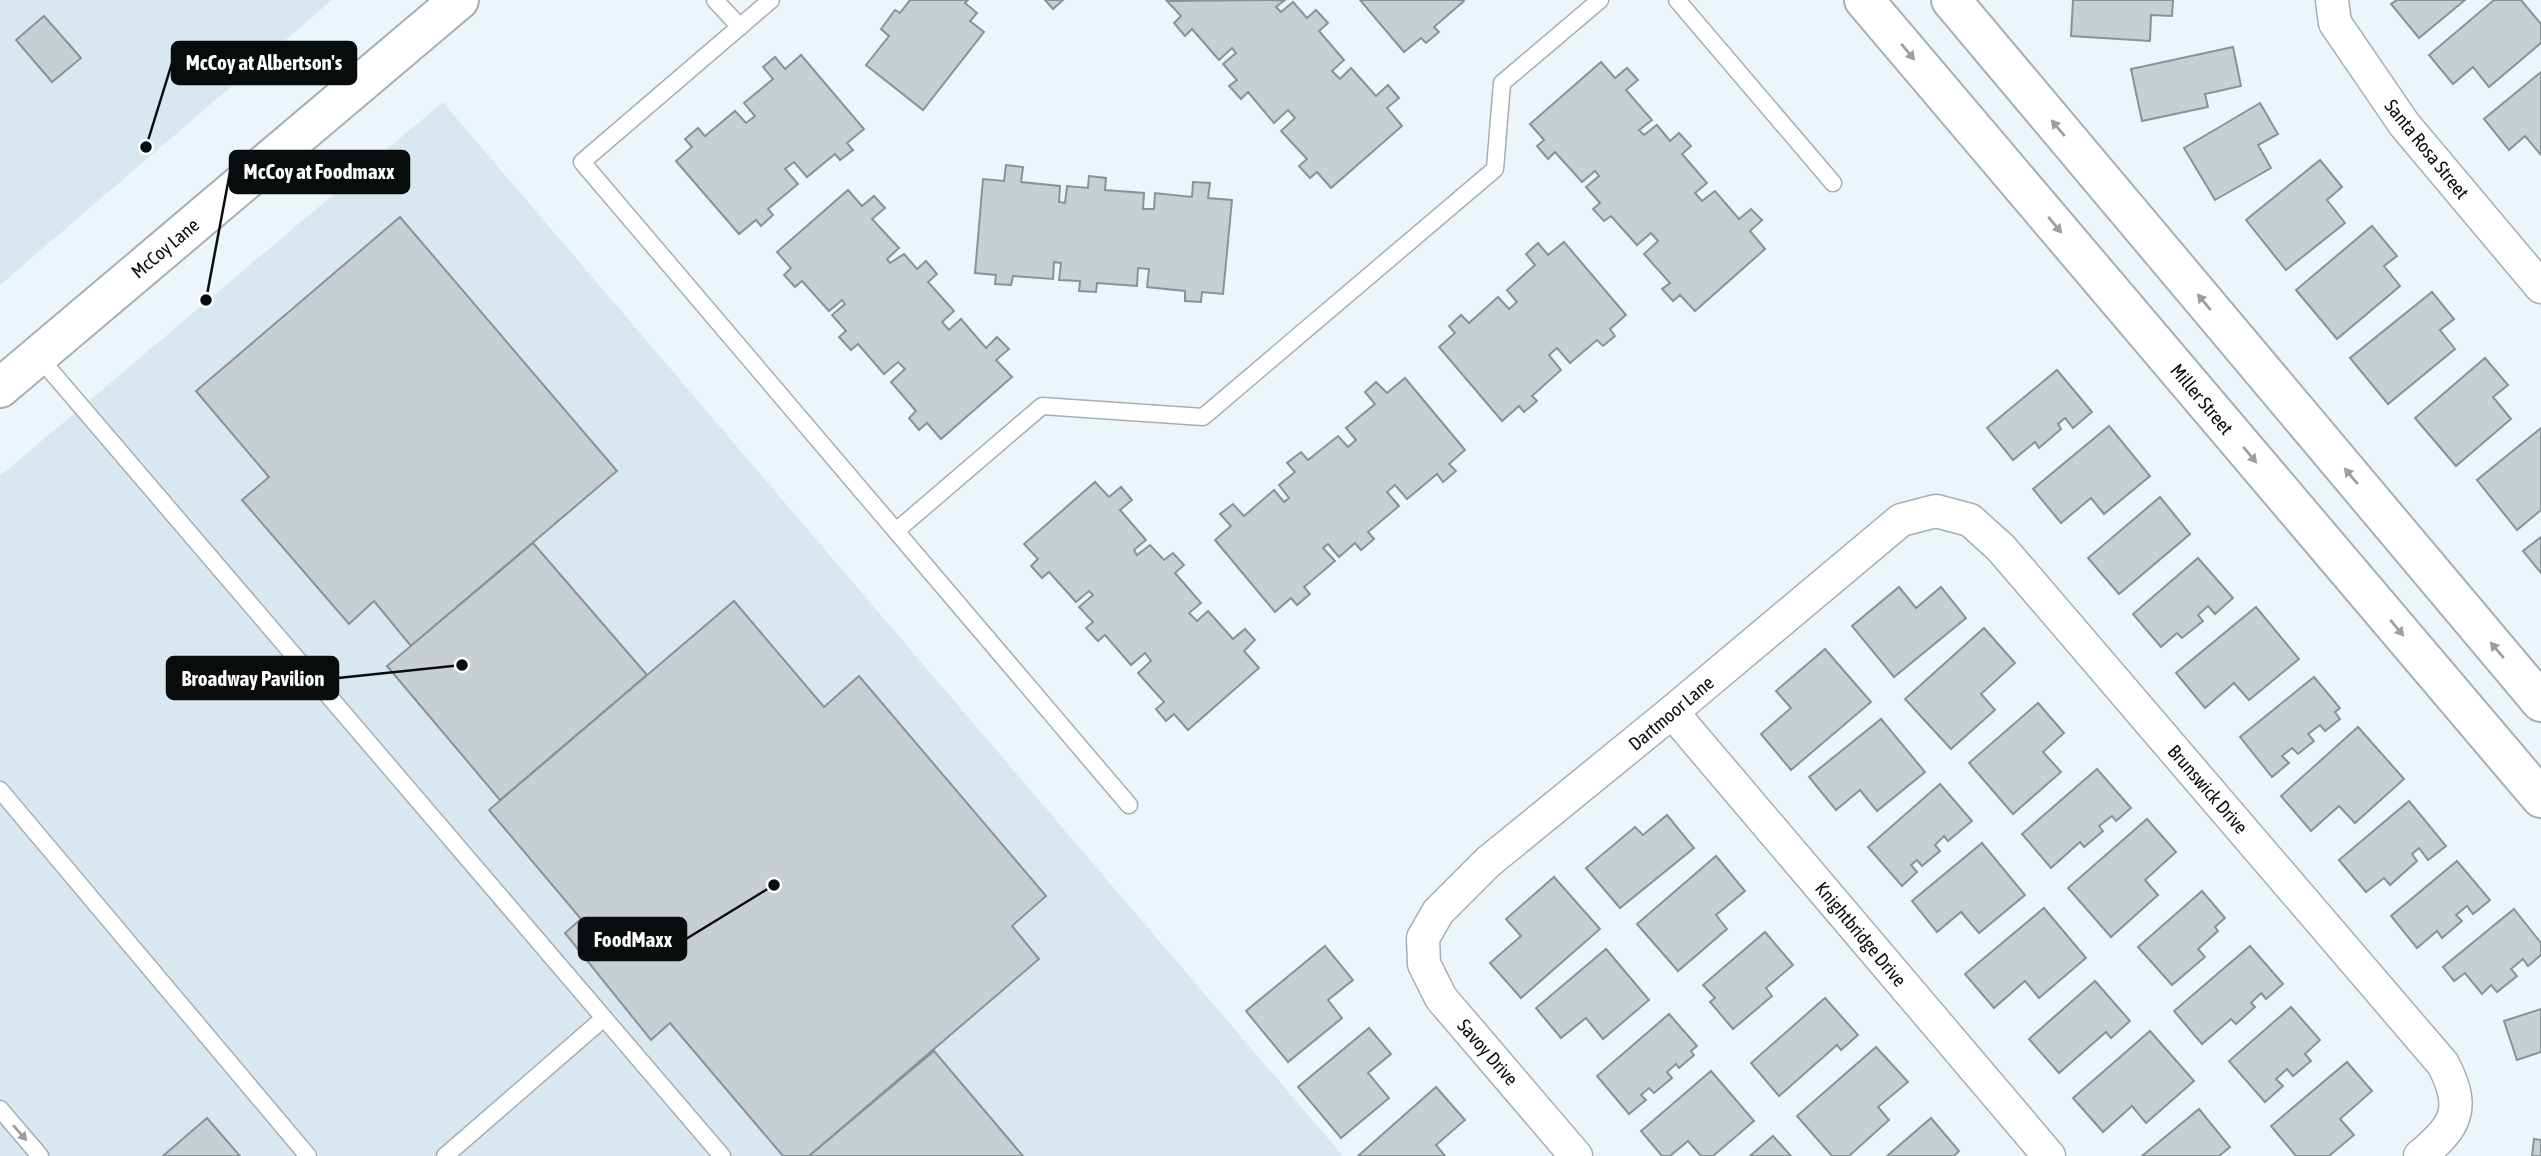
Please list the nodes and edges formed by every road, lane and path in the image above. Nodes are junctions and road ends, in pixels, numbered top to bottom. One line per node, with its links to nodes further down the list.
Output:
1 (459, 0): 12 (street, McCoy Lane)
2 (715, 0): 9 (lane)
3 (771, 0): 9 (lane)
4 (1601, 0): 15 (lane)
5 (1676, 0): 10 (lane)
6 (1864, 0): 19 (street, Miller Street, one-way to 19)
7 (1951, 0): 16 (street, one-way to 7)
8 (2332, 0): 11 (street, Santa Rosa Street)
9 (740, 27): 15 (lane)
10 (1833, 183)
11 (2541, 287)
12 (38, 356): 13 (street, McCoy Lane); 22 (lane)
13 (0, 388)
14 (1936, 511): 17 (street, Dartmoor Lane); 30 (street, Brunswick Drive)
15 (896, 531): 20 (lane)
16 (2541, 702)
17 (1672, 712): 21 (street, Dartmoor Lane); 29 (street, Knightbridge Drive)
18 (0, 790): 25 (lane)
19 (2541, 798)
20 (1129, 805)
21 (1423, 938): 28 (street, Savoy Drive)
22 (604, 1018): 26 (lane); 27 (lane)
23 (0, 1109): 24 (lane, one-way to 24)
24 (40, 1156)
25 (308, 1156)
26 (445, 1156)
27 (722, 1156)
28 (1577, 1156)
29 (2049, 1156)
30 (2420, 1156)

